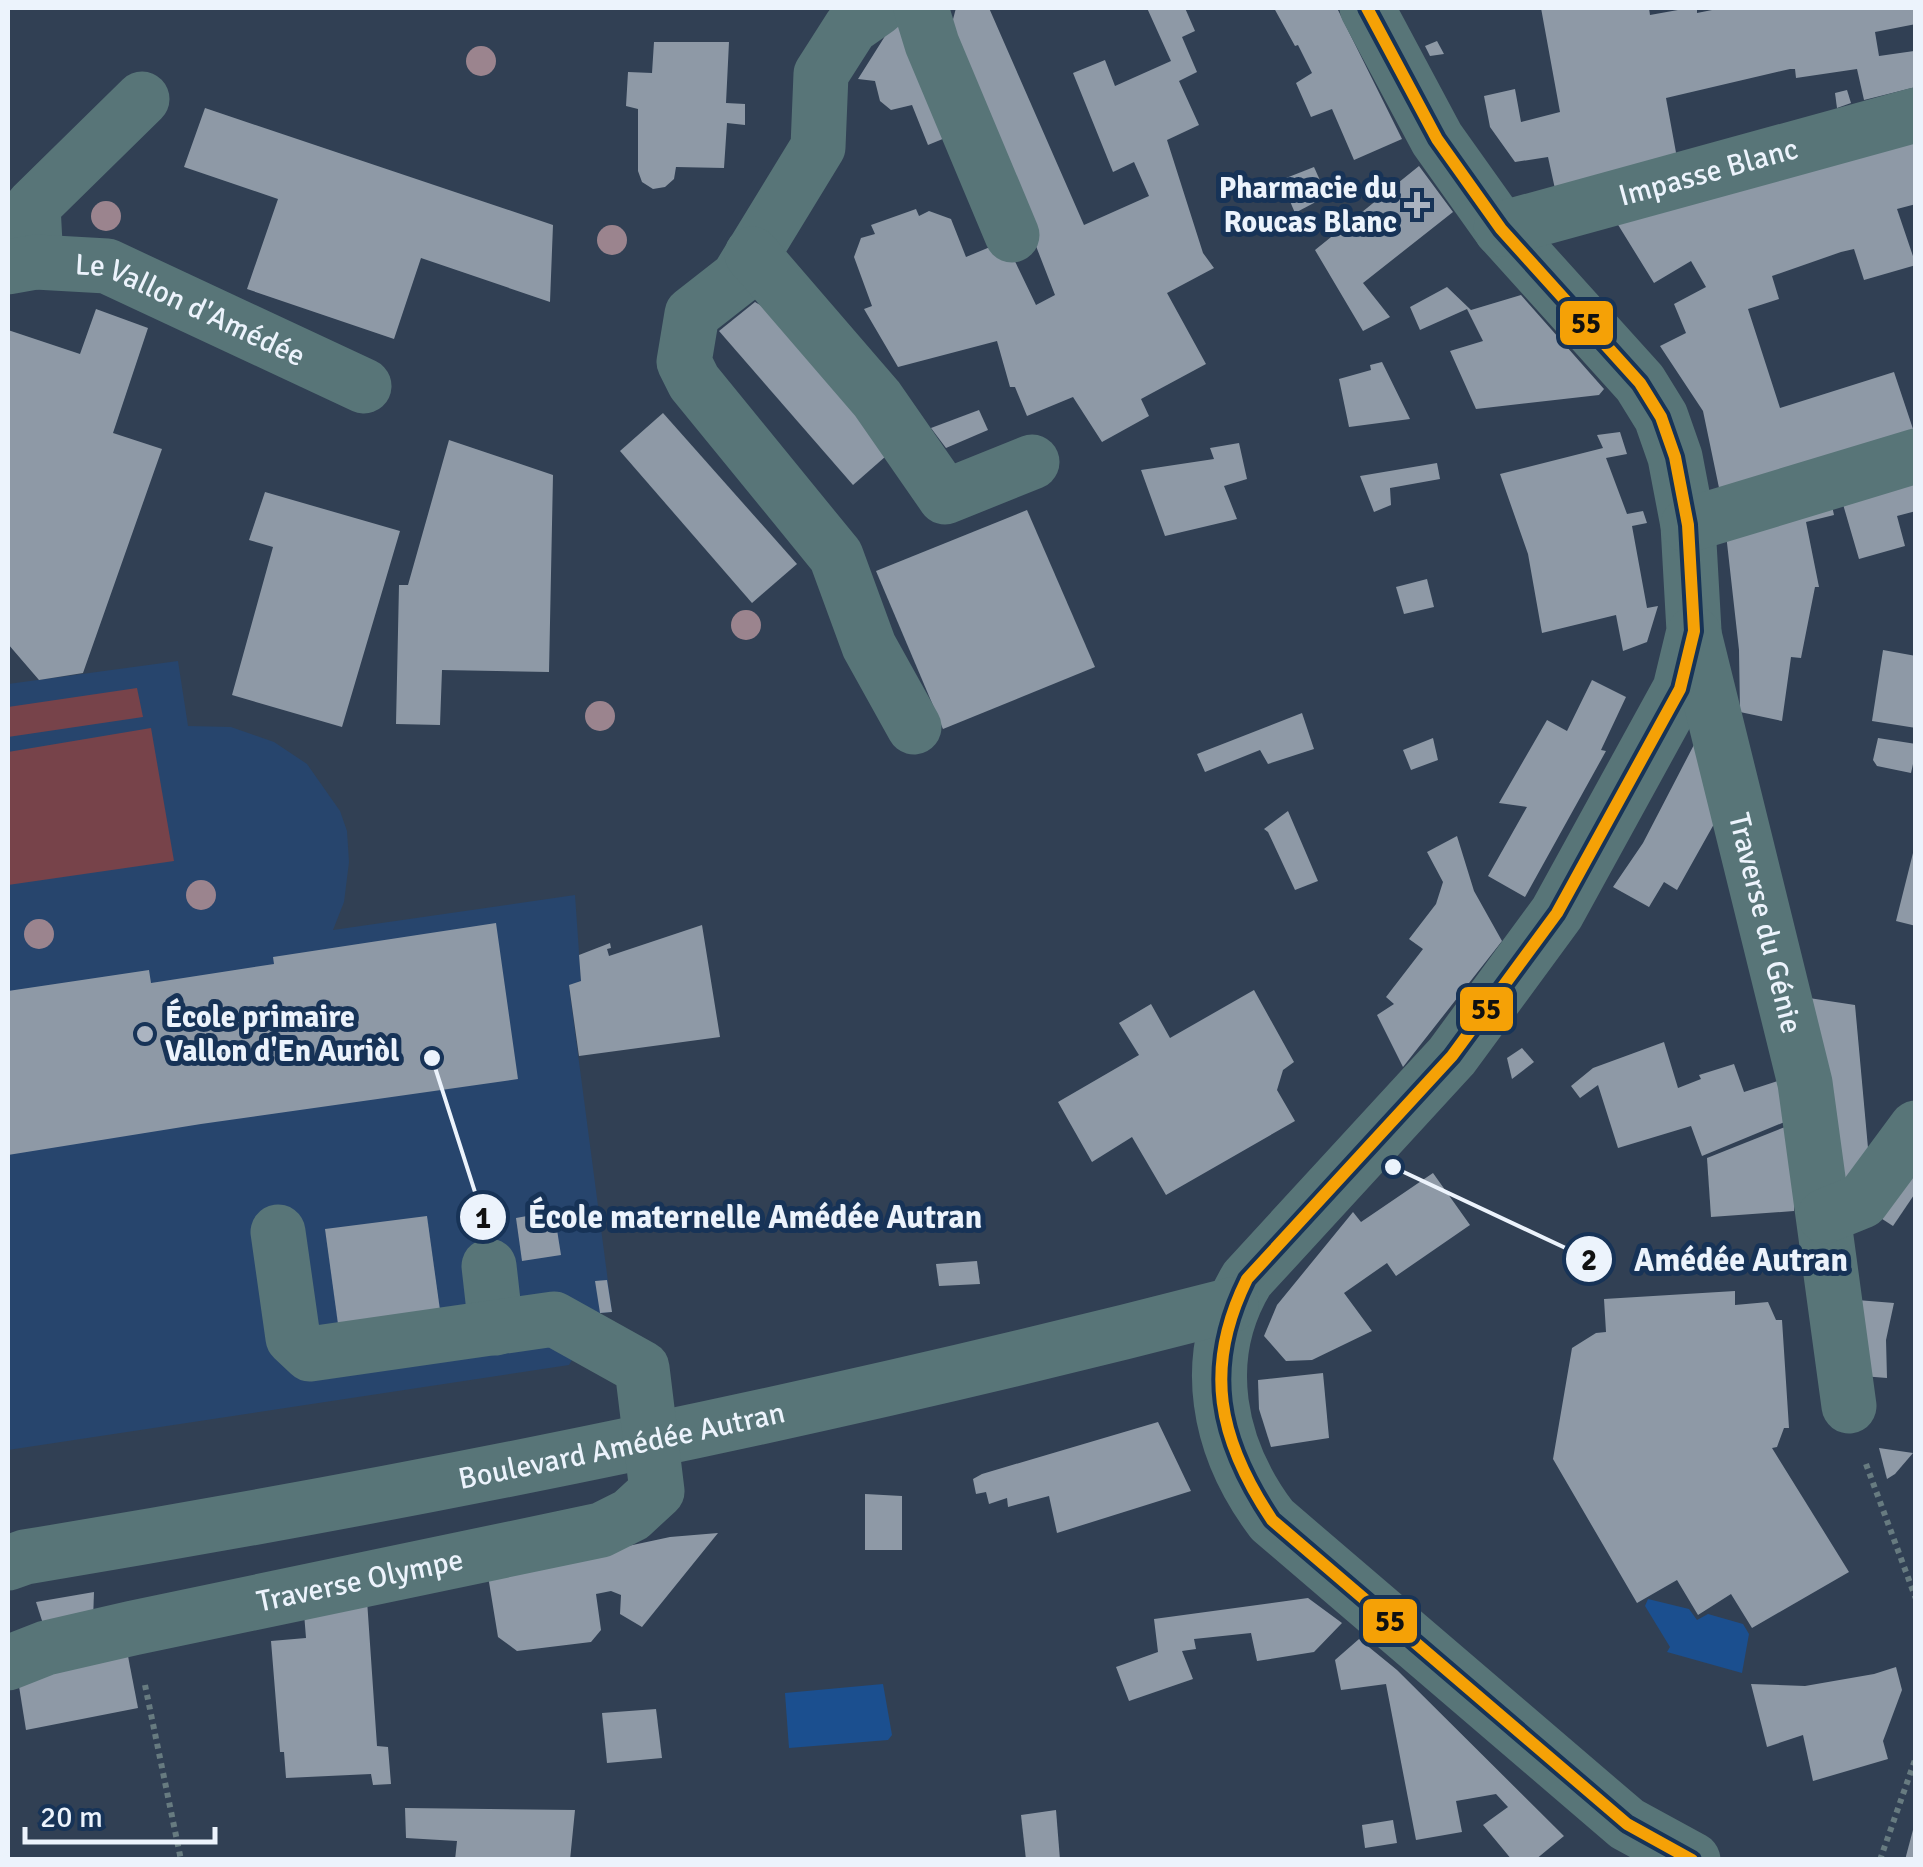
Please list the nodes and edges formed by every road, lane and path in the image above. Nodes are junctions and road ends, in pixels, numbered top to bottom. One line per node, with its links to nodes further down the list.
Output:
1 (1366, 8): 5 (street)
2 (884, 9): 6 (street); 7 (street)
3 (142, 99): 8 (street)
4 (1916, 114): 5 (street, Impasse Blanc)
5 (1502, 229): 12 (street)
6 (1012, 235)
7 (758, 244): 11 (street); 14 (street)
8 (22, 264): 9 (street, Le Vallon d'Amédée)
9 (364, 386)
10 (1916, 456): 12 (street)
11 (1032, 462)
12 (1688, 524): 13 (street)
13 (1694, 631): 16 (street, Traverse du Génie); 19 (street)
14 (914, 728)
15 (1916, 1128): 16 (street)
16 (1825, 1216): 21 (street, Traverse du Génie)
17 (278, 1232): 20 (street)
18 (489, 1266): 20 (street)
19 (1231, 1305): 22 (street, Boulevard Amédée Autran); 29 (street)
20 (496, 1328): 22 (street)
21 (1849, 1406): 24 (path)
22 (652, 1440): 23 (street, Boulevard Amédée Autran); 25 (street, Traverse Olympe)
23 (8, 1563)
24 (1916, 1599)
25 (133, 1628): 26 (street, Traverse Olympe); 28 (path)
26 (8, 1663)
27 (1916, 1757): 30 (path)
28 (182, 1860)
29 (1692, 1860)
30 (1880, 1860)

